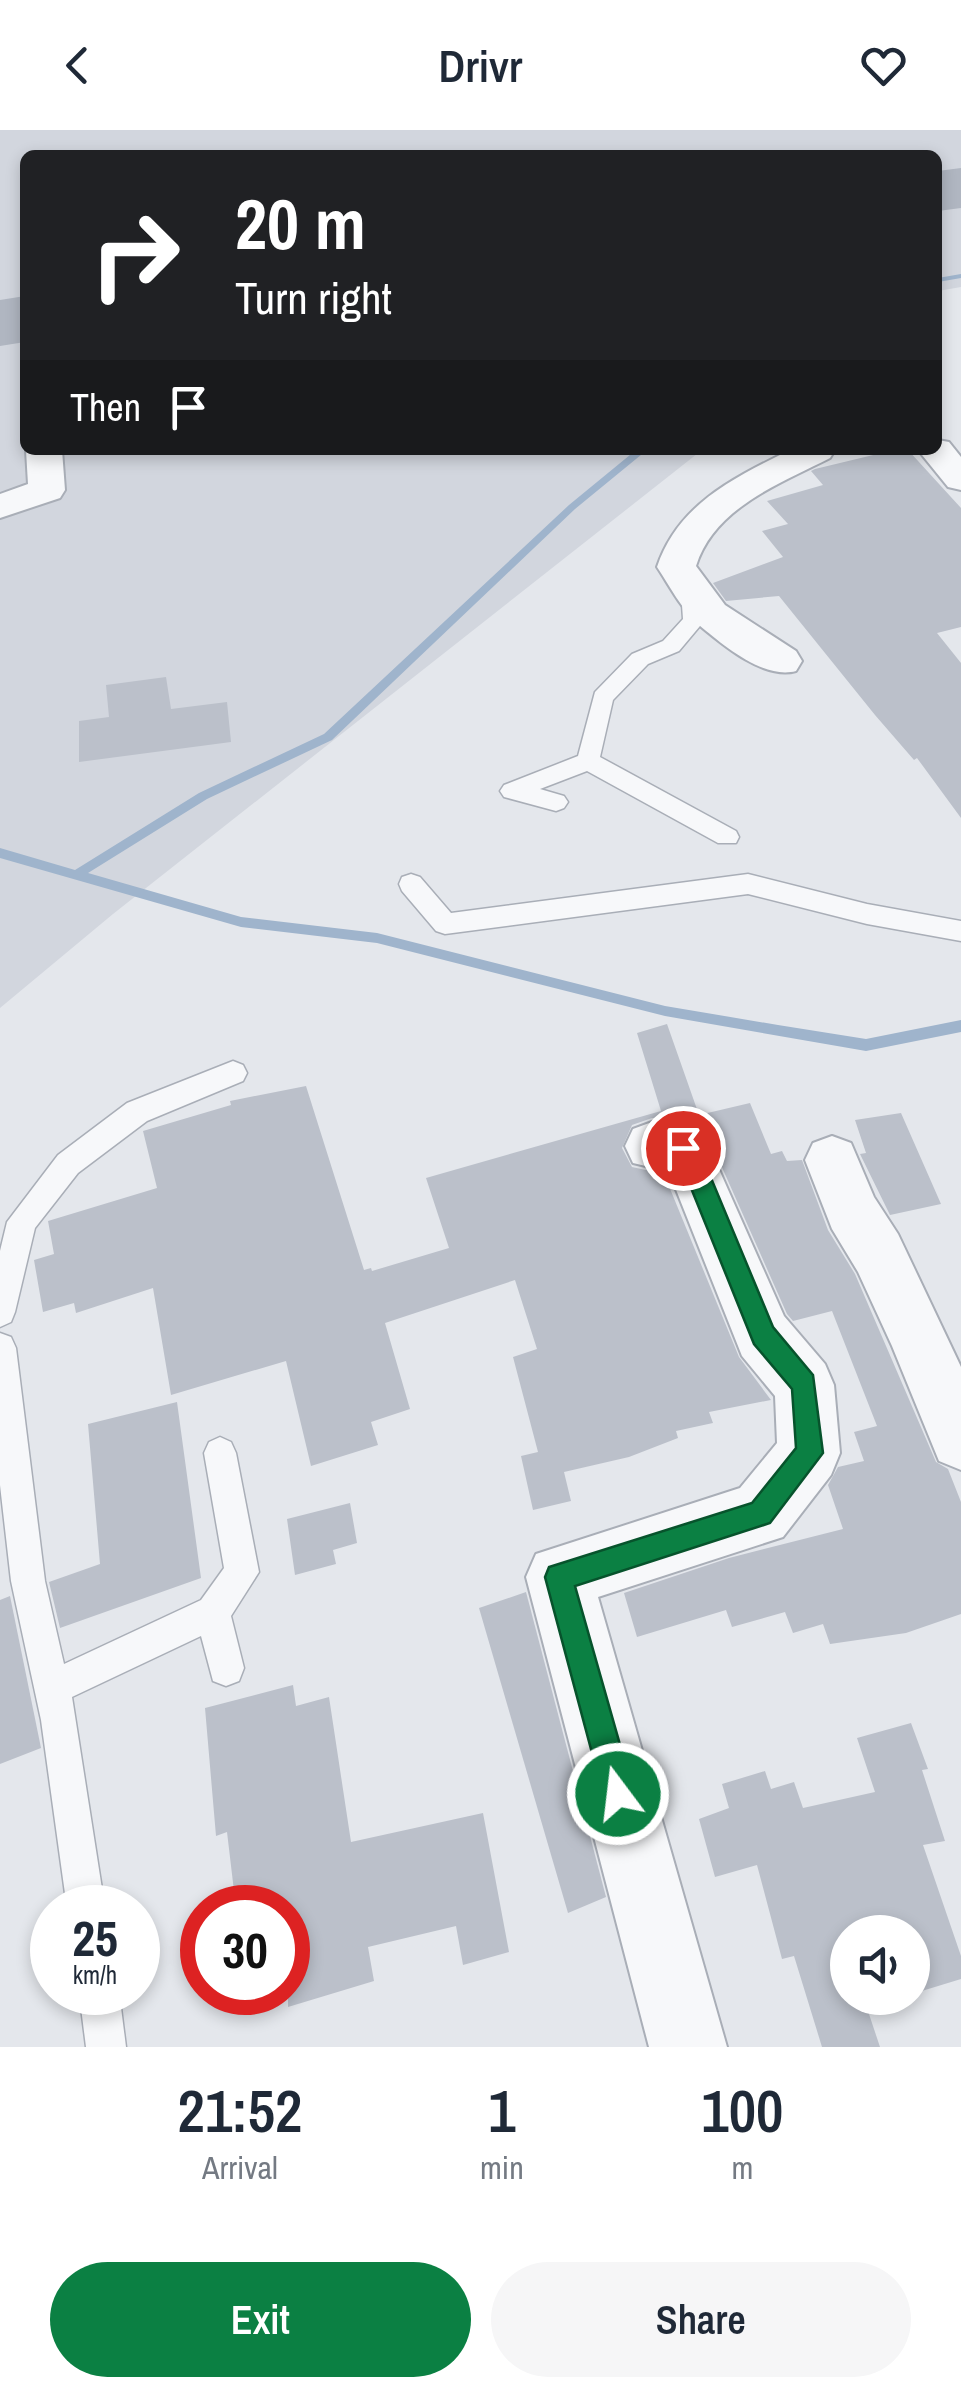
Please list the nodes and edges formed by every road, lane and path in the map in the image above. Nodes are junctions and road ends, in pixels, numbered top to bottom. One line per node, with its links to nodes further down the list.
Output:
1 (44, 455): 5 (street)
2 (808, 455): 6 (street)
3 (940, 455): 4 (street)
4 (961, 480)
5 (0, 507)
6 (691, 591): 7 (street); 8 (lane)
7 (780, 661)
8 (588, 761): 9 (lane); 10 (lane)
9 (556, 802)
10 (727, 837)
11 (410, 884): 12 (lane)
12 (961, 931)
13 (233, 1073): 16 (lane)
14 (652, 1146): 26 (street)
15 (832, 1160): 18 (street)
16 (0, 1312)
17 (0, 1348): 22 (lane)
18 (961, 1438)
19 (220, 1453): 20 (lane)
20 (213, 1612): 21 (lane); 22 (lane)
21 (226, 1668)
22 (52, 1688): 23 (lane)
23 (82, 1885)
24 (102, 2015): 25 (lane)
25 (106, 2047)
26 (688, 2047)

